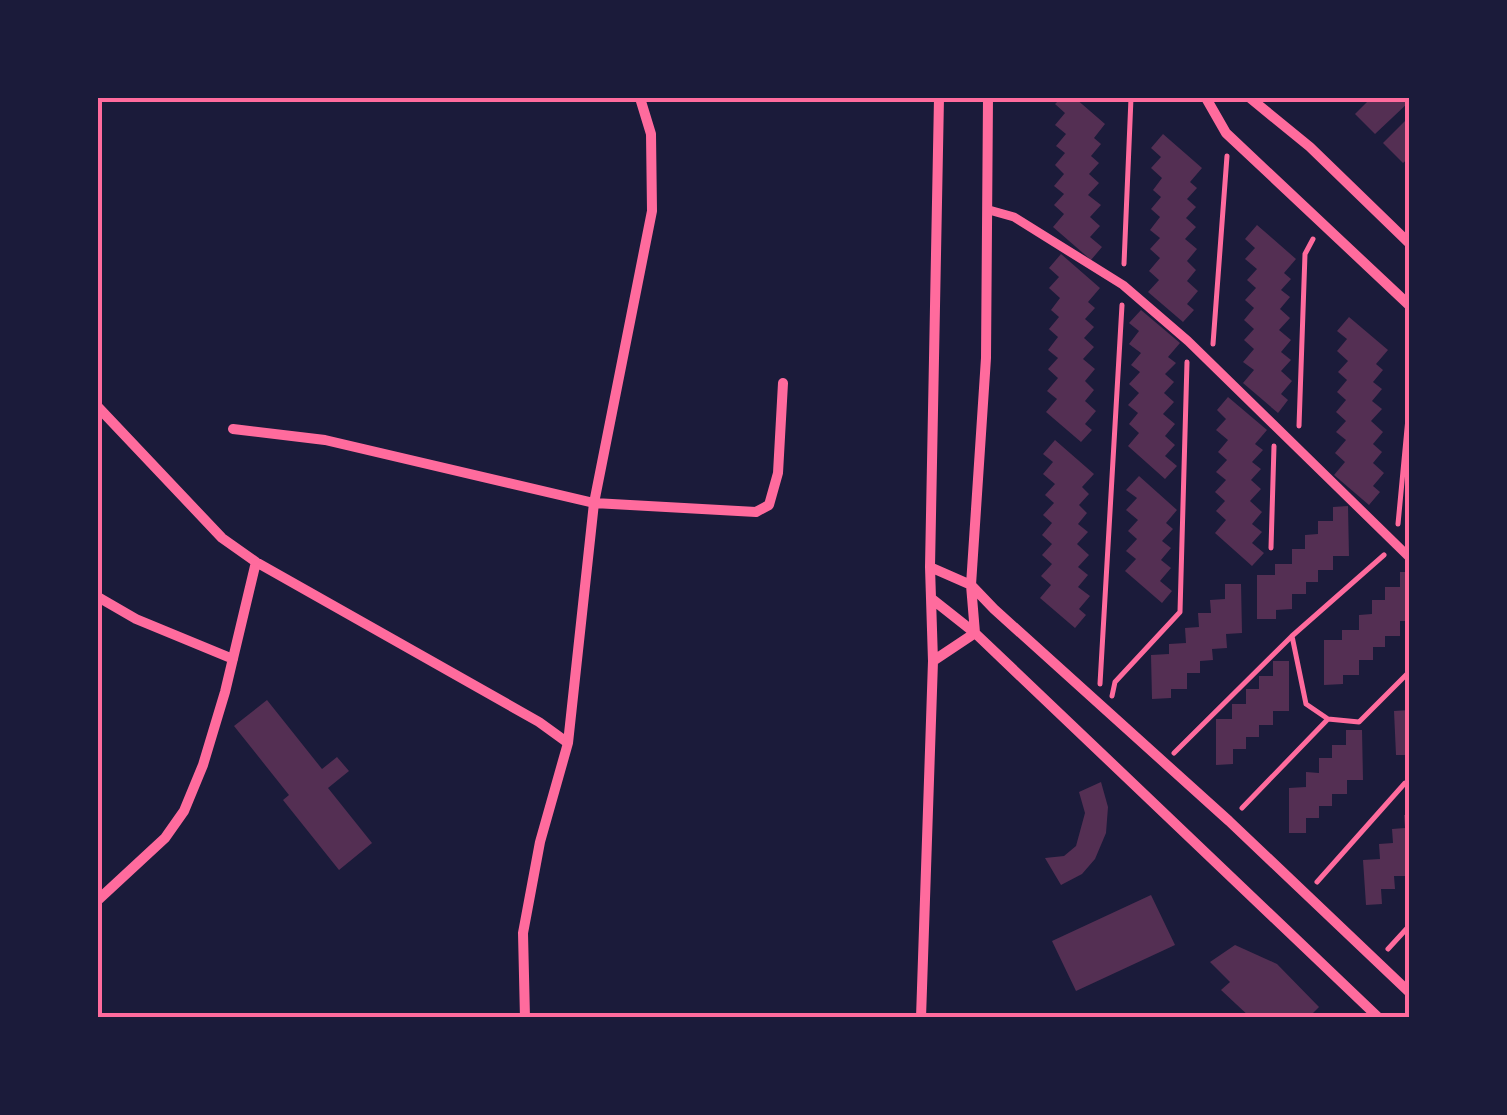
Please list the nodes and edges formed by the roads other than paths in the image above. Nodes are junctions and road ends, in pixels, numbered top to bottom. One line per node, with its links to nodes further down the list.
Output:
1 (640, 98): 12 (street)
2 (938, 98): 15 (street)
3 (988, 98): 6 (street)
4 (1206, 98): 8 (street)
5 (1250, 98): 7 (street)
6 (988, 210): 13 (street); 16 (street)
7 (1410, 244)
8 (1410, 306)
9 (783, 383): 12 (street)
10 (98, 407): 14 (street)
11 (233, 429): 12 (street)
12 (594, 503): 22 (street)
13 (1410, 558)
14 (256, 562): 20 (street); 22 (street)
15 (930, 567): 16 (street); 18 (street)
16 (971, 585): 19 (street); 24 (street)
17 (98, 596): 20 (street)
18 (932, 599): 19 (street); 21 (street)
19 (975, 633): 21 (street); 27 (street)
20 (233, 659): 23 (street)
21 (933, 662): 26 (street)
22 (568, 743): 25 (street)
23 (98, 900)
24 (1410, 993)
25 (525, 1018)
26 (921, 1018)
27 (1379, 1018)

